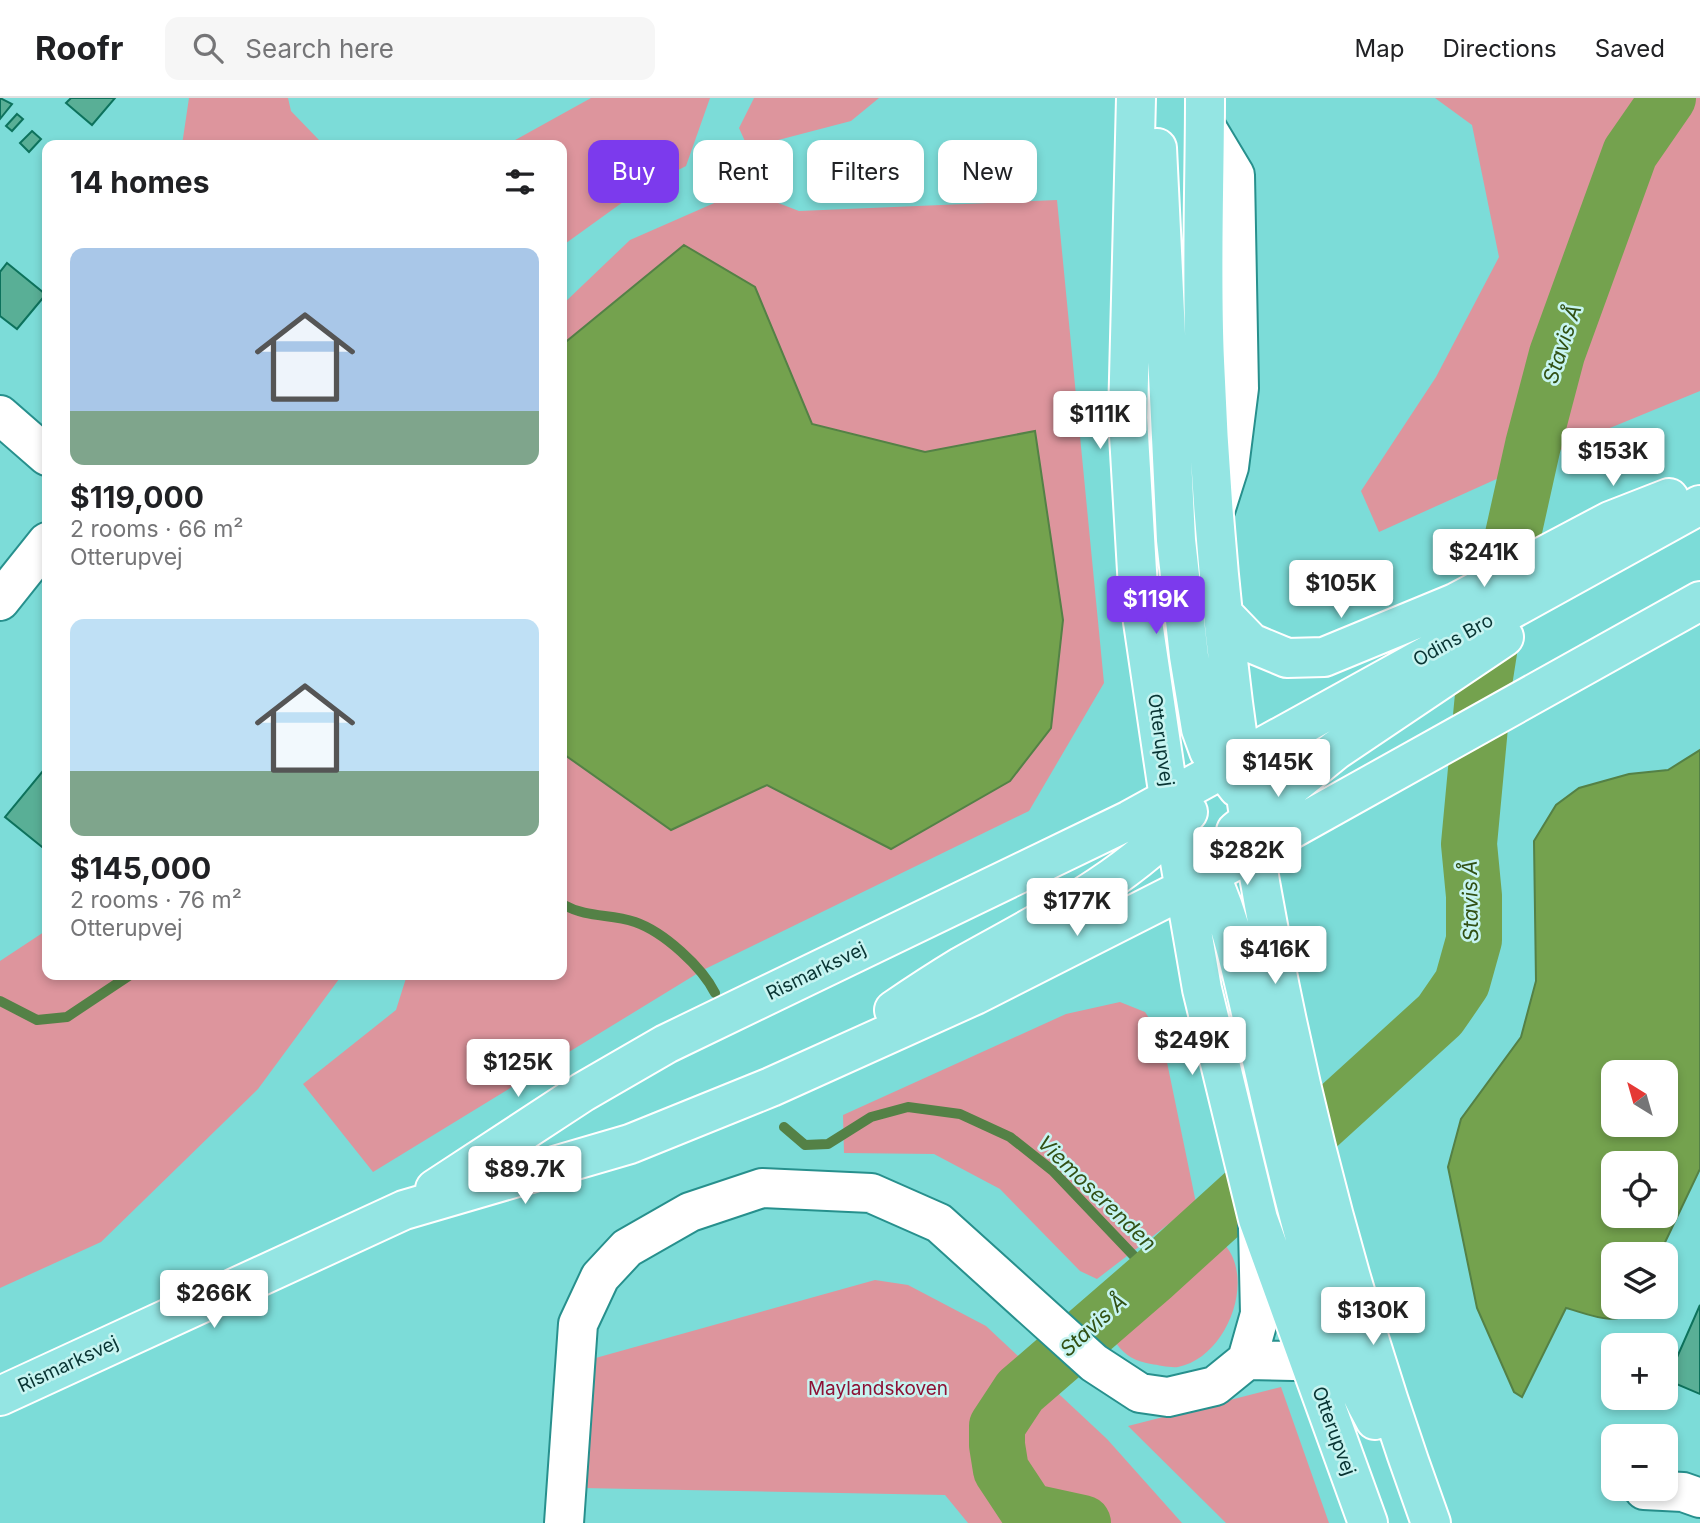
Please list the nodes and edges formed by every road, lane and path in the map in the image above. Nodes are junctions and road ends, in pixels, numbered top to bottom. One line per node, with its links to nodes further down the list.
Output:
1 (1136, 98): 13 (main road, Otterupvej)
2 (1154, 98): 12 (main road)
3 (1205, 112): 10 (main road)
4 (0, 415): 5 (street)
5 (42, 452)
6 (1699, 499): 10 (main road); 11 (main road, Odins Bro)
7 (42, 548): 8 (street)
8 (0, 601)
9 (1700, 601): 14 (main road)
10 (1223, 614): 12 (main road)
11 (1447, 660): 12 (main road, Odins Bro); 14 (main road)
12 (1222, 766): 13 (main road, Rismarksvej); 14 (main road)
13 (1172, 812): 15 (main road, Otterupvej); 16 (main road); 19 (main road, Rismarksvej)
14 (1255, 817): 15 (main road, Rismarksvej); 17 (main road)
15 (1200, 877): 16 (main road, Rismarksvej); 17 (main road); 20 (main road, Otterupvej)
16 (771, 1087): 19 (main road, Rismarksvej)
17 (1289, 1106): 18 (main road)
18 (1306, 1174): 23 (main road); 27 (main road)
19 (404, 1210): 24 (main road, Rismarksvej)
20 (1258, 1219): 21 (main road, Otterupvej); 22 (street)
21 (1307, 1359): 22 (street); 23 (street); 29 (main road, Otterupvej)
22 (1247, 1360): 28 (street)
23 (1346, 1363): 27 (main road)
24 (0, 1396)
25 (1678, 1492): 26 (street)
26 (1700, 1498)
27 (1429, 1520)
28 (564, 1523)
29 (1368, 1523)

